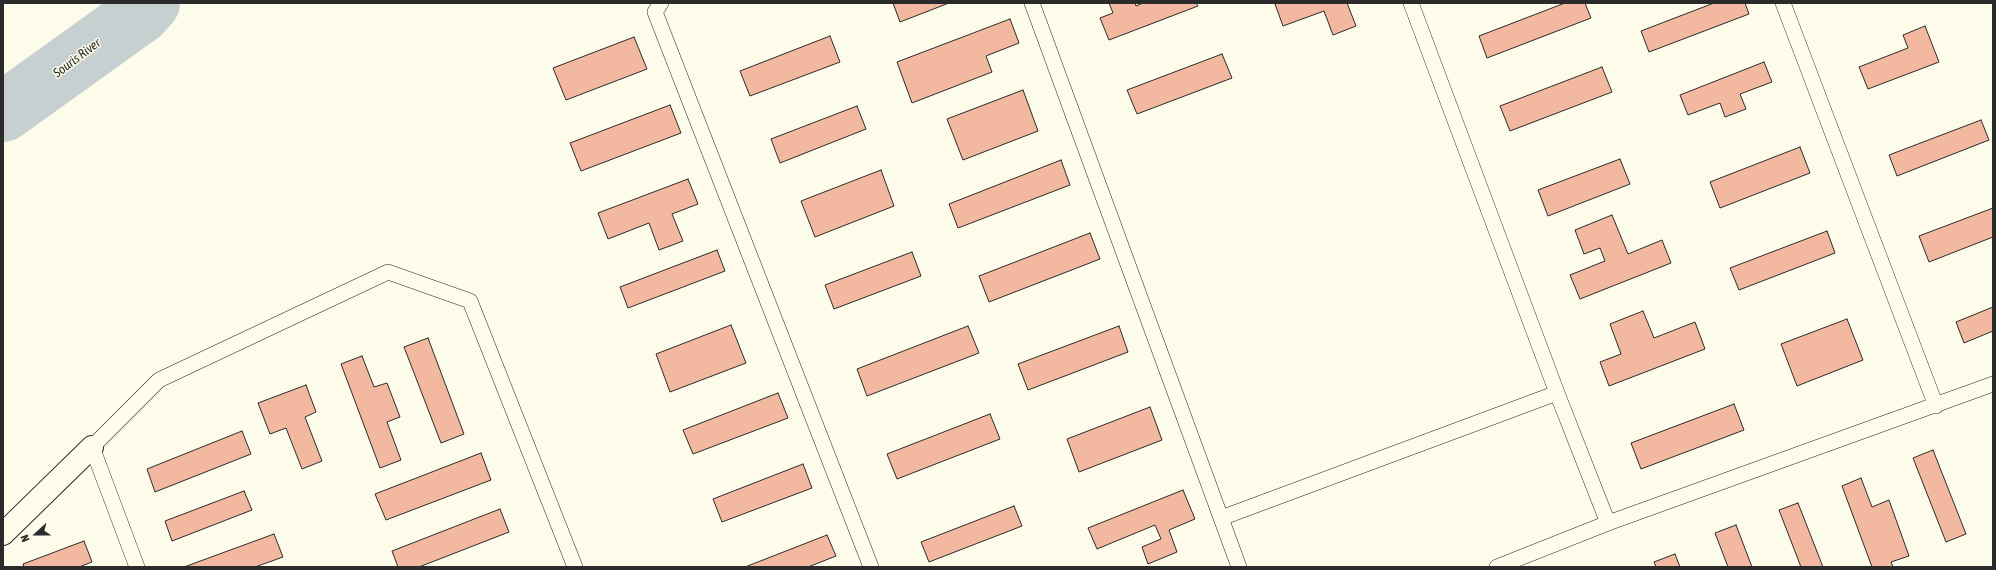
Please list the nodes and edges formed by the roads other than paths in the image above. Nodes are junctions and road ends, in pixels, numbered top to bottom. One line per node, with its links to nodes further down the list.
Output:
1 (661, 3): 14 (lane)
2 (1032, 3): 9 (lane)
3 (1411, 3): 6 (lane)
4 (1783, 3): 7 (lane)
5 (1993, 384): 7 (lane)
6 (1557, 393): 9 (lane); 10 (lane)
7 (1936, 406): 10 (lane)
8 (92, 447): 11 (street); 12 (lane); 13 (lane)
9 (1221, 518): 15 (lane)
10 (1608, 523): 16 (lane)
11 (3, 534)
12 (136, 567)
13 (575, 567)
14 (871, 567)
15 (1240, 567)
16 (1497, 567)

